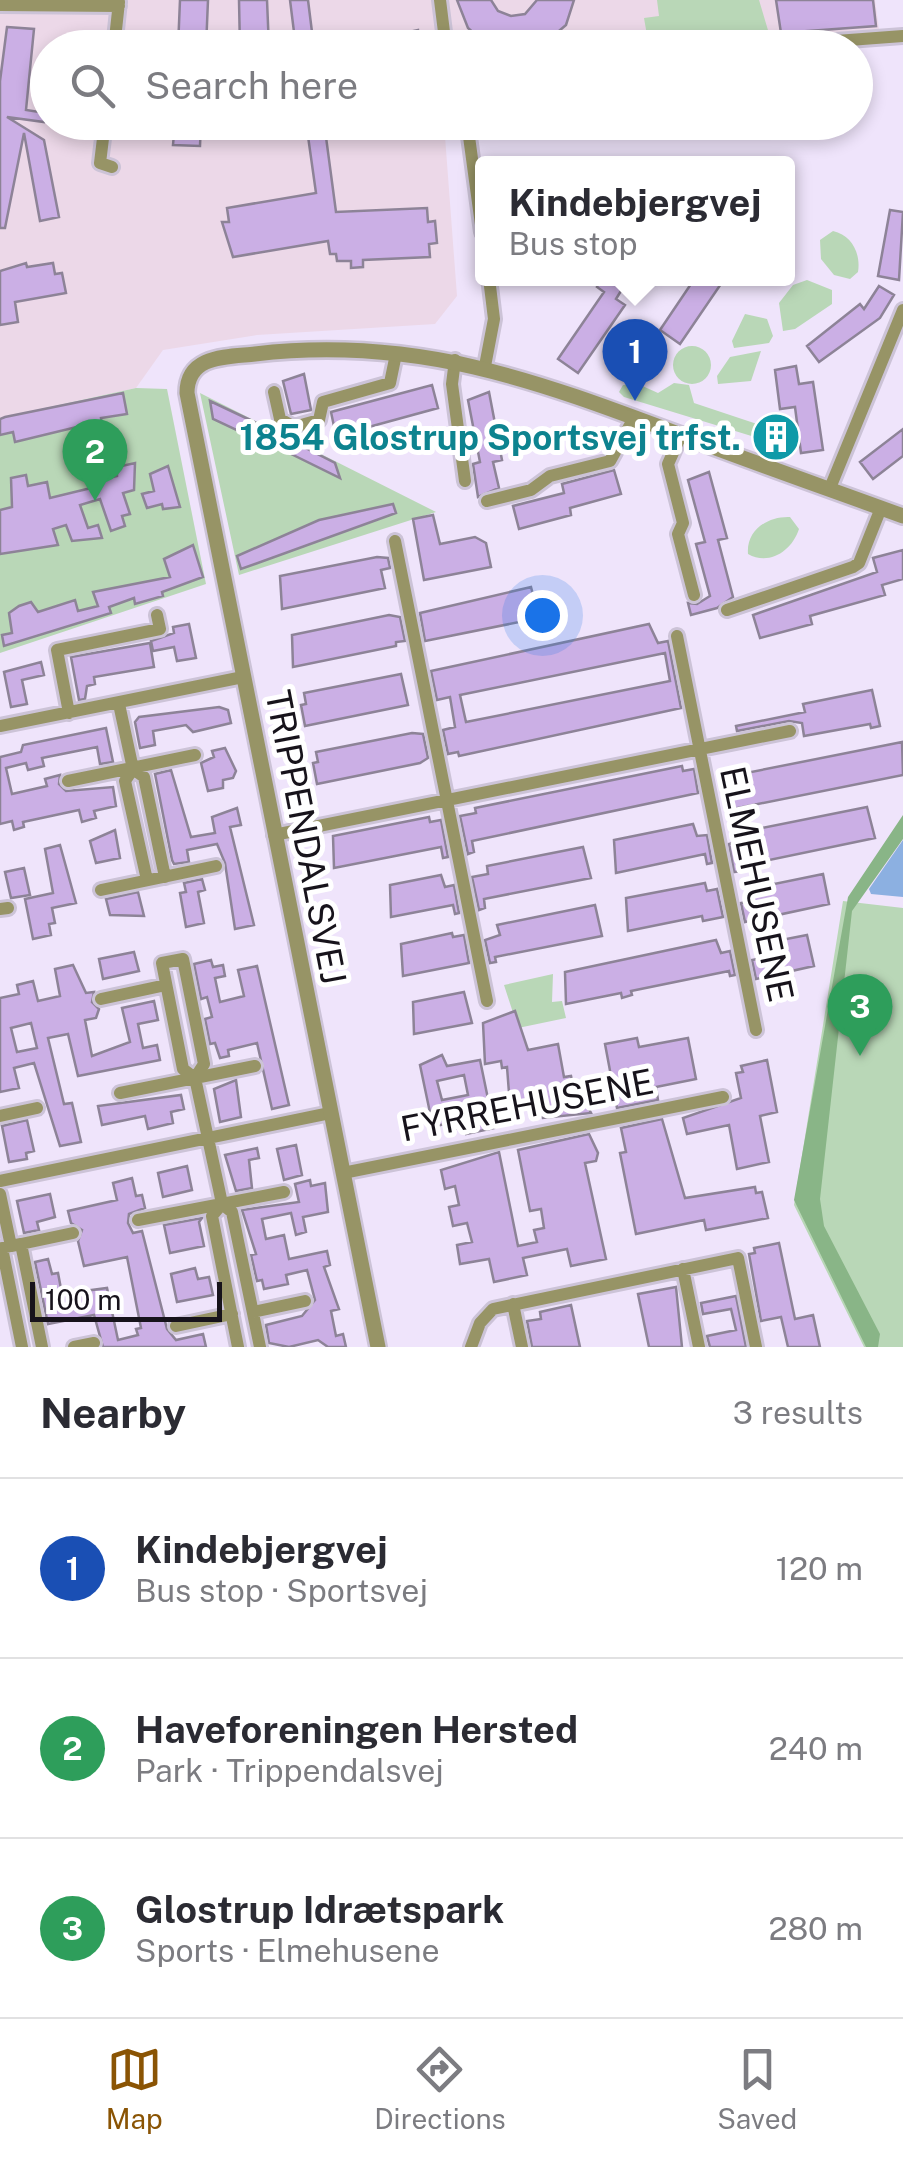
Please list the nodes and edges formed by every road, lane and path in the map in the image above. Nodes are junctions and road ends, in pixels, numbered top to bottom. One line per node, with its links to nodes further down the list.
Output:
1 (440, 0): 5 (street)
2 (119, 3): 3 (street); 4 (street)
3 (0, 5)
4 (116, 30)
5 (444, 30)
6 (903, 36): 7 (street)
7 (873, 38)
8 (103, 140): 10 (street)
9 (470, 140): 11 (street)
10 (112, 167)
11 (475, 177)
12 (490, 286): 16 (street)
13 (903, 310): 21 (street)
14 (396, 354): 15 (street); 17 (street); 30 (street, TRIPPENDALSVEJ)
15 (455, 360): 16 (street); 20 (street)
16 (485, 366): 18 (street)
17 (274, 392)
18 (634, 418): 19 (street); 22 (street)
19 (681, 435): 21 (street); 26 (street)
20 (465, 481)
21 (830, 488): 23 (street)
22 (487, 500)
23 (881, 508): 24 (street); 27 (street)
24 (903, 516)
25 (395, 542): 39 (street)
26 (694, 595)
27 (727, 610)
28 (157, 615): 32 (street)
29 (677, 636): 35 (street, ELMEHUSENE)
30 (243, 677): 31 (street); 40 (street, TRIPPENDALSVEJ)
31 (119, 704): 32 (street); 37 (street)
32 (69, 713): 33 (street)
33 (0, 726)
34 (790, 731): 35 (street, ELMEHUSENE)
35 (698, 750): 39 (street, ELMEHUSENE); 48 (street, ELMEHUSENE)
36 (195, 755): 37 (street)
37 (133, 768): 38 (street); 42 (street); 43 (street)
38 (68, 781)
39 (447, 798): 40 (street, ELMEHUSENE); 47 (street)
40 (274, 835): 54 (street, TRIPPENDALSVEJ)
41 (216, 866): 42 (street)
42 (165, 877): 43 (street)
43 (147, 880): 44 (street)
44 (101, 890)
45 (166, 985): 46 (street); 50 (street); 50 (street)
46 (101, 999)
47 (488, 1001)
48 (756, 1030)
49 (255, 1066): 50 (street)
50 (195, 1078): 51 (street); 56 (street)
51 (120, 1093)
52 (723, 1096): 57 (street, FYRREHUSENE)
53 (37, 1108): 55 (street)
54 (330, 1114): 56 (street); 57 (street, TRIPPENDALSVEJ)
55 (0, 1116)
56 (208, 1138): 58 (street); 61 (street)
57 (350, 1172): 77 (street, TRIPPENDALSVEJ)
58 (0, 1181)
59 (284, 1192): 61 (street)
60 (0, 1194): 64 (street)
61 (222, 1204): 62 (street); 68 (street); 69 (street)
62 (138, 1220)
63 (74, 1233): 64 (street)
64 (8, 1246): 72 (street); 73 (street)
65 (683, 1269): 67 (street); 80 (street); 81 (street)
66 (305, 1301): 68 (street)
67 (512, 1304): 78 (street); 79 (street)
68 (253, 1312): 76 (street)
69 (232, 1314): 70 (street); 75 (street)
70 (176, 1326)
71 (94, 1343): 74 (street)
72 (22, 1347)
73 (42, 1347)
74 (74, 1347)
75 (238, 1347)
76 (260, 1347)
77 (378, 1347)
78 (471, 1347)
79 (522, 1347)
80 (699, 1347)
81 (756, 1347)

